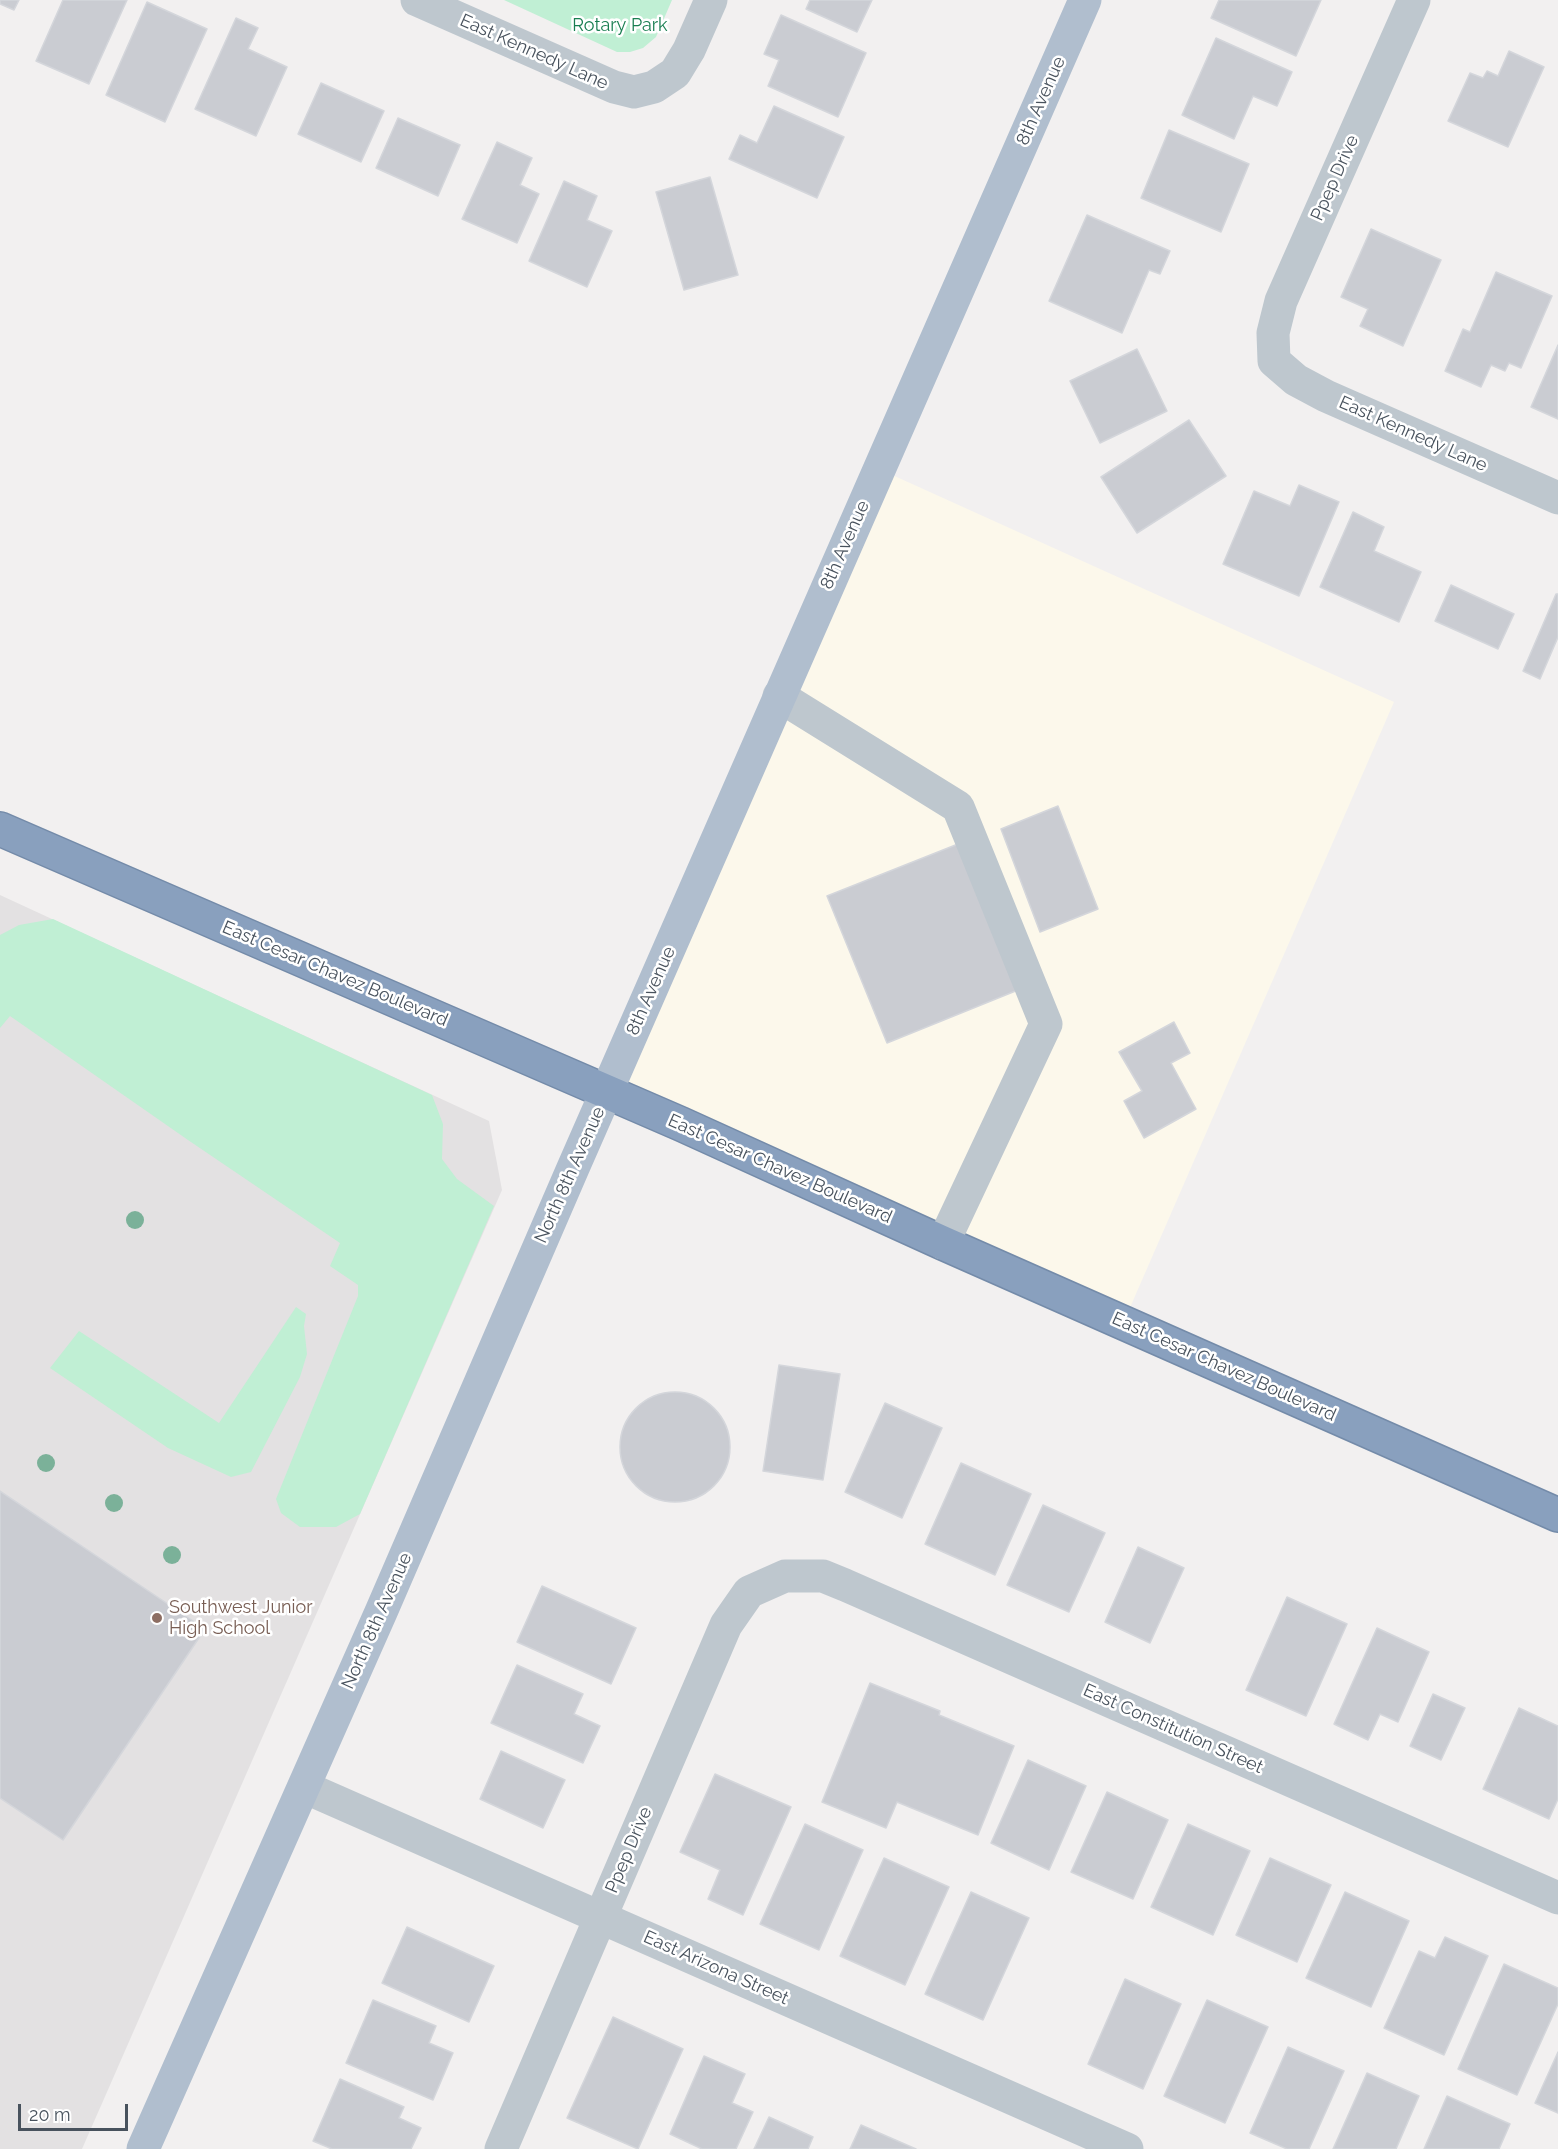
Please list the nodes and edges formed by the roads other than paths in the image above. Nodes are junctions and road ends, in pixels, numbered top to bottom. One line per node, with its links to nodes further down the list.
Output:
1 (417, 0): 2 (street, East Kennedy Lane)
2 (711, 0)
3 (1085, 0): 7 (main road, 8th Avenue)
4 (1414, 0): 5 (street, Ppep Drive)
5 (1274, 361): 6 (street, East Kennedy Lane)
6 (1558, 498)
7 (779, 696): 9 (main road, 8th Avenue); 10 (street)
8 (0, 829): 9 (highway, East Cesar Chavez Boulevard)
9 (607, 1092): 10 (highway, East Cesar Chavez Boulevard); 13 (main road, North 8th Avenue)
10 (943, 1243): 11 (highway, East Cesar Chavez Boulevard)
11 (1558, 1515)
12 (785, 1576): 14 (street, East Constitution Street); 15 (street, Ppep Drive)
13 (304, 1787): 15 (street, East Arizona Street); 16 (main road, North 8th Avenue)
14 (1558, 1898)
15 (600, 1917): 17 (street, Ppep Drive); 18 (street, East Arizona Street)
16 (143, 2149)
17 (501, 2149)
18 (1127, 2149)

